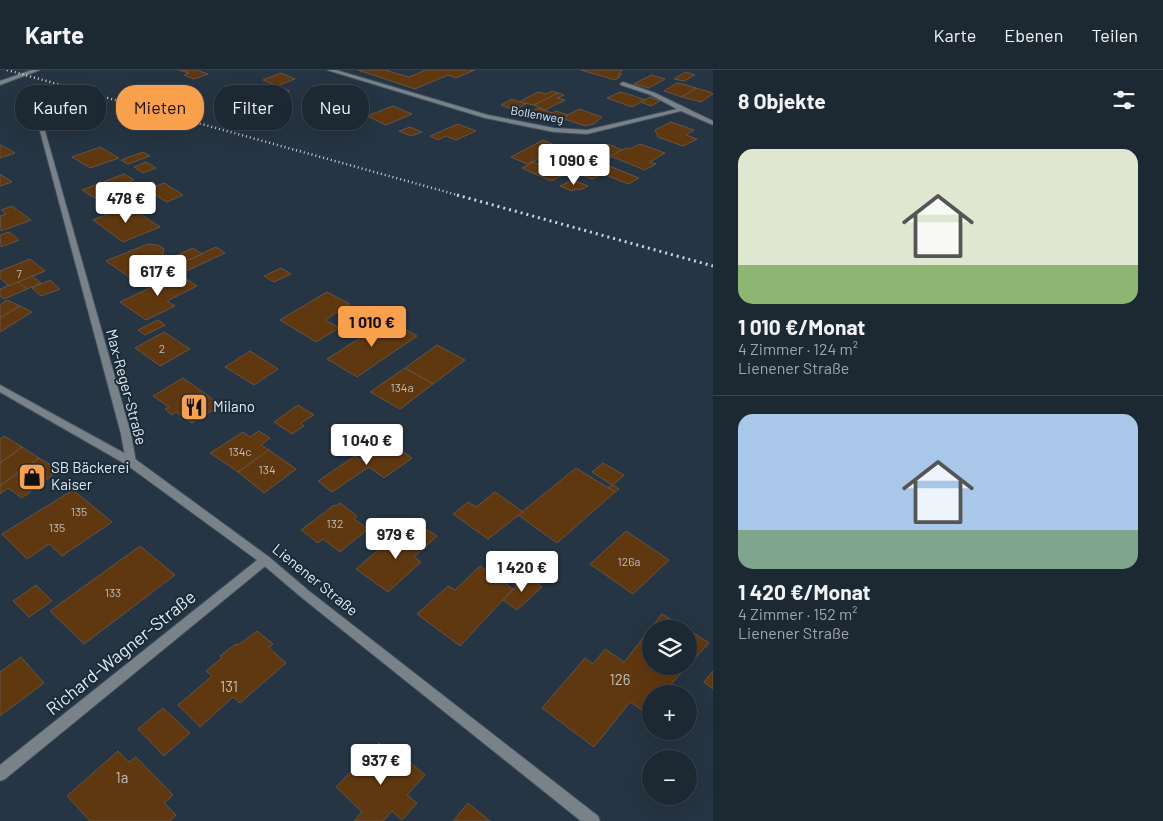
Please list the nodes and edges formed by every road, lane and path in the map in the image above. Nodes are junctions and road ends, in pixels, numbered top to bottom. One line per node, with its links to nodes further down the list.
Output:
1 (37, 70): 3 (street)
2 (330, 70): 5 (street, Bollenweg)
3 (0, 83)
4 (623, 84): 5 (street)
5 (682, 109): 6 (street)
6 (713, 123)
7 (42, 130): 9 (street, Max-Reger-Straße)
8 (0, 388): 9 (street, Lienener Straße)
9 (131, 462): 10 (street, Lienener Straße)
10 (264, 560): 11 (street, Richard-Wagner-Straße); 12 (street, Lienener Straße)
11 (0, 774)
12 (593, 821)

